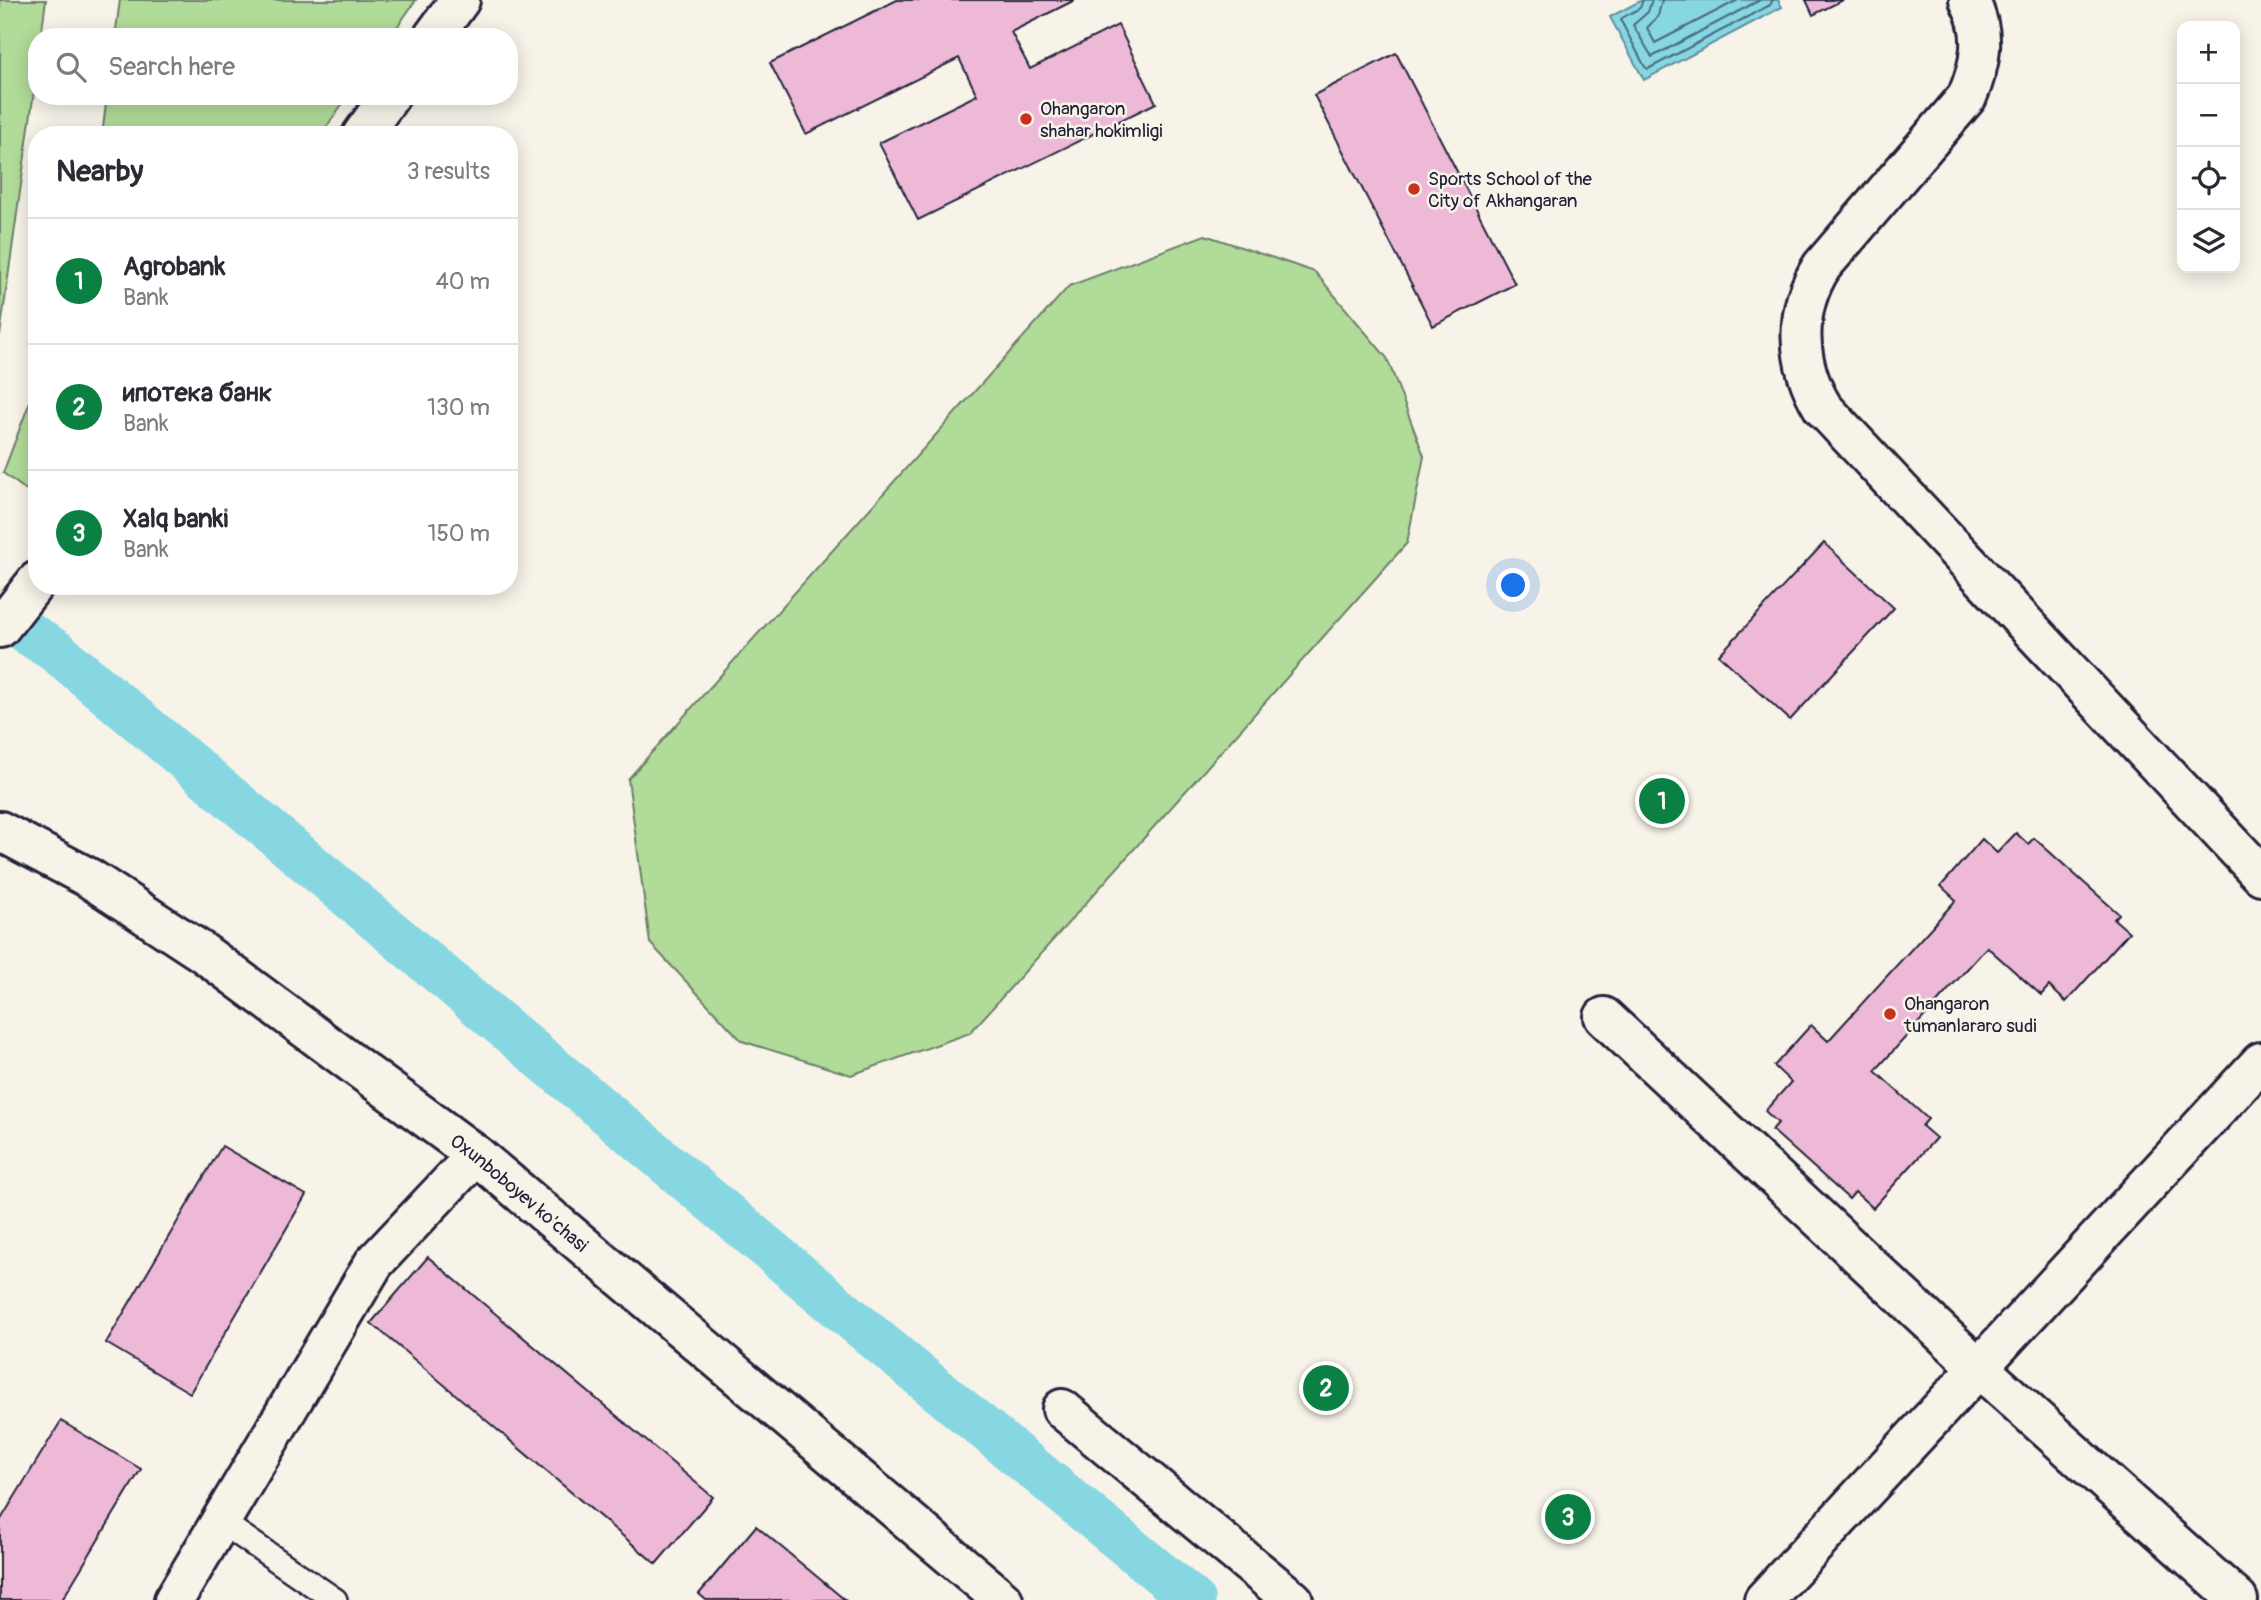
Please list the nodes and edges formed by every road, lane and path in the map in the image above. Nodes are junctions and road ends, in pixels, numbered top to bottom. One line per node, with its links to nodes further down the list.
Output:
1 (460, 0): 3 (street)
2 (1969, 0): 9 (street)
3 (440, 28)
4 (384, 105): 5 (street)
5 (368, 126)
6 (28, 592): 7 (street)
7 (0, 628)
8 (0, 831): 12 (street, Oxunboboyev ko'chasi)
9 (2261, 875)
10 (1604, 1017): 13 (street)
11 (2261, 1062): 13 (street)
12 (476, 1155): 15 (street); 18 (street, Oxunboboyev ko'chasi)
13 (1979, 1368): 20 (street); 21 (street)
14 (1062, 1409): 19 (street)
15 (220, 1521): 16 (street); 17 (lane)
16 (174, 1600)
17 (335, 1600)
18 (1003, 1600)
19 (1293, 1600)
20 (1764, 1600)
21 (2238, 1600)

